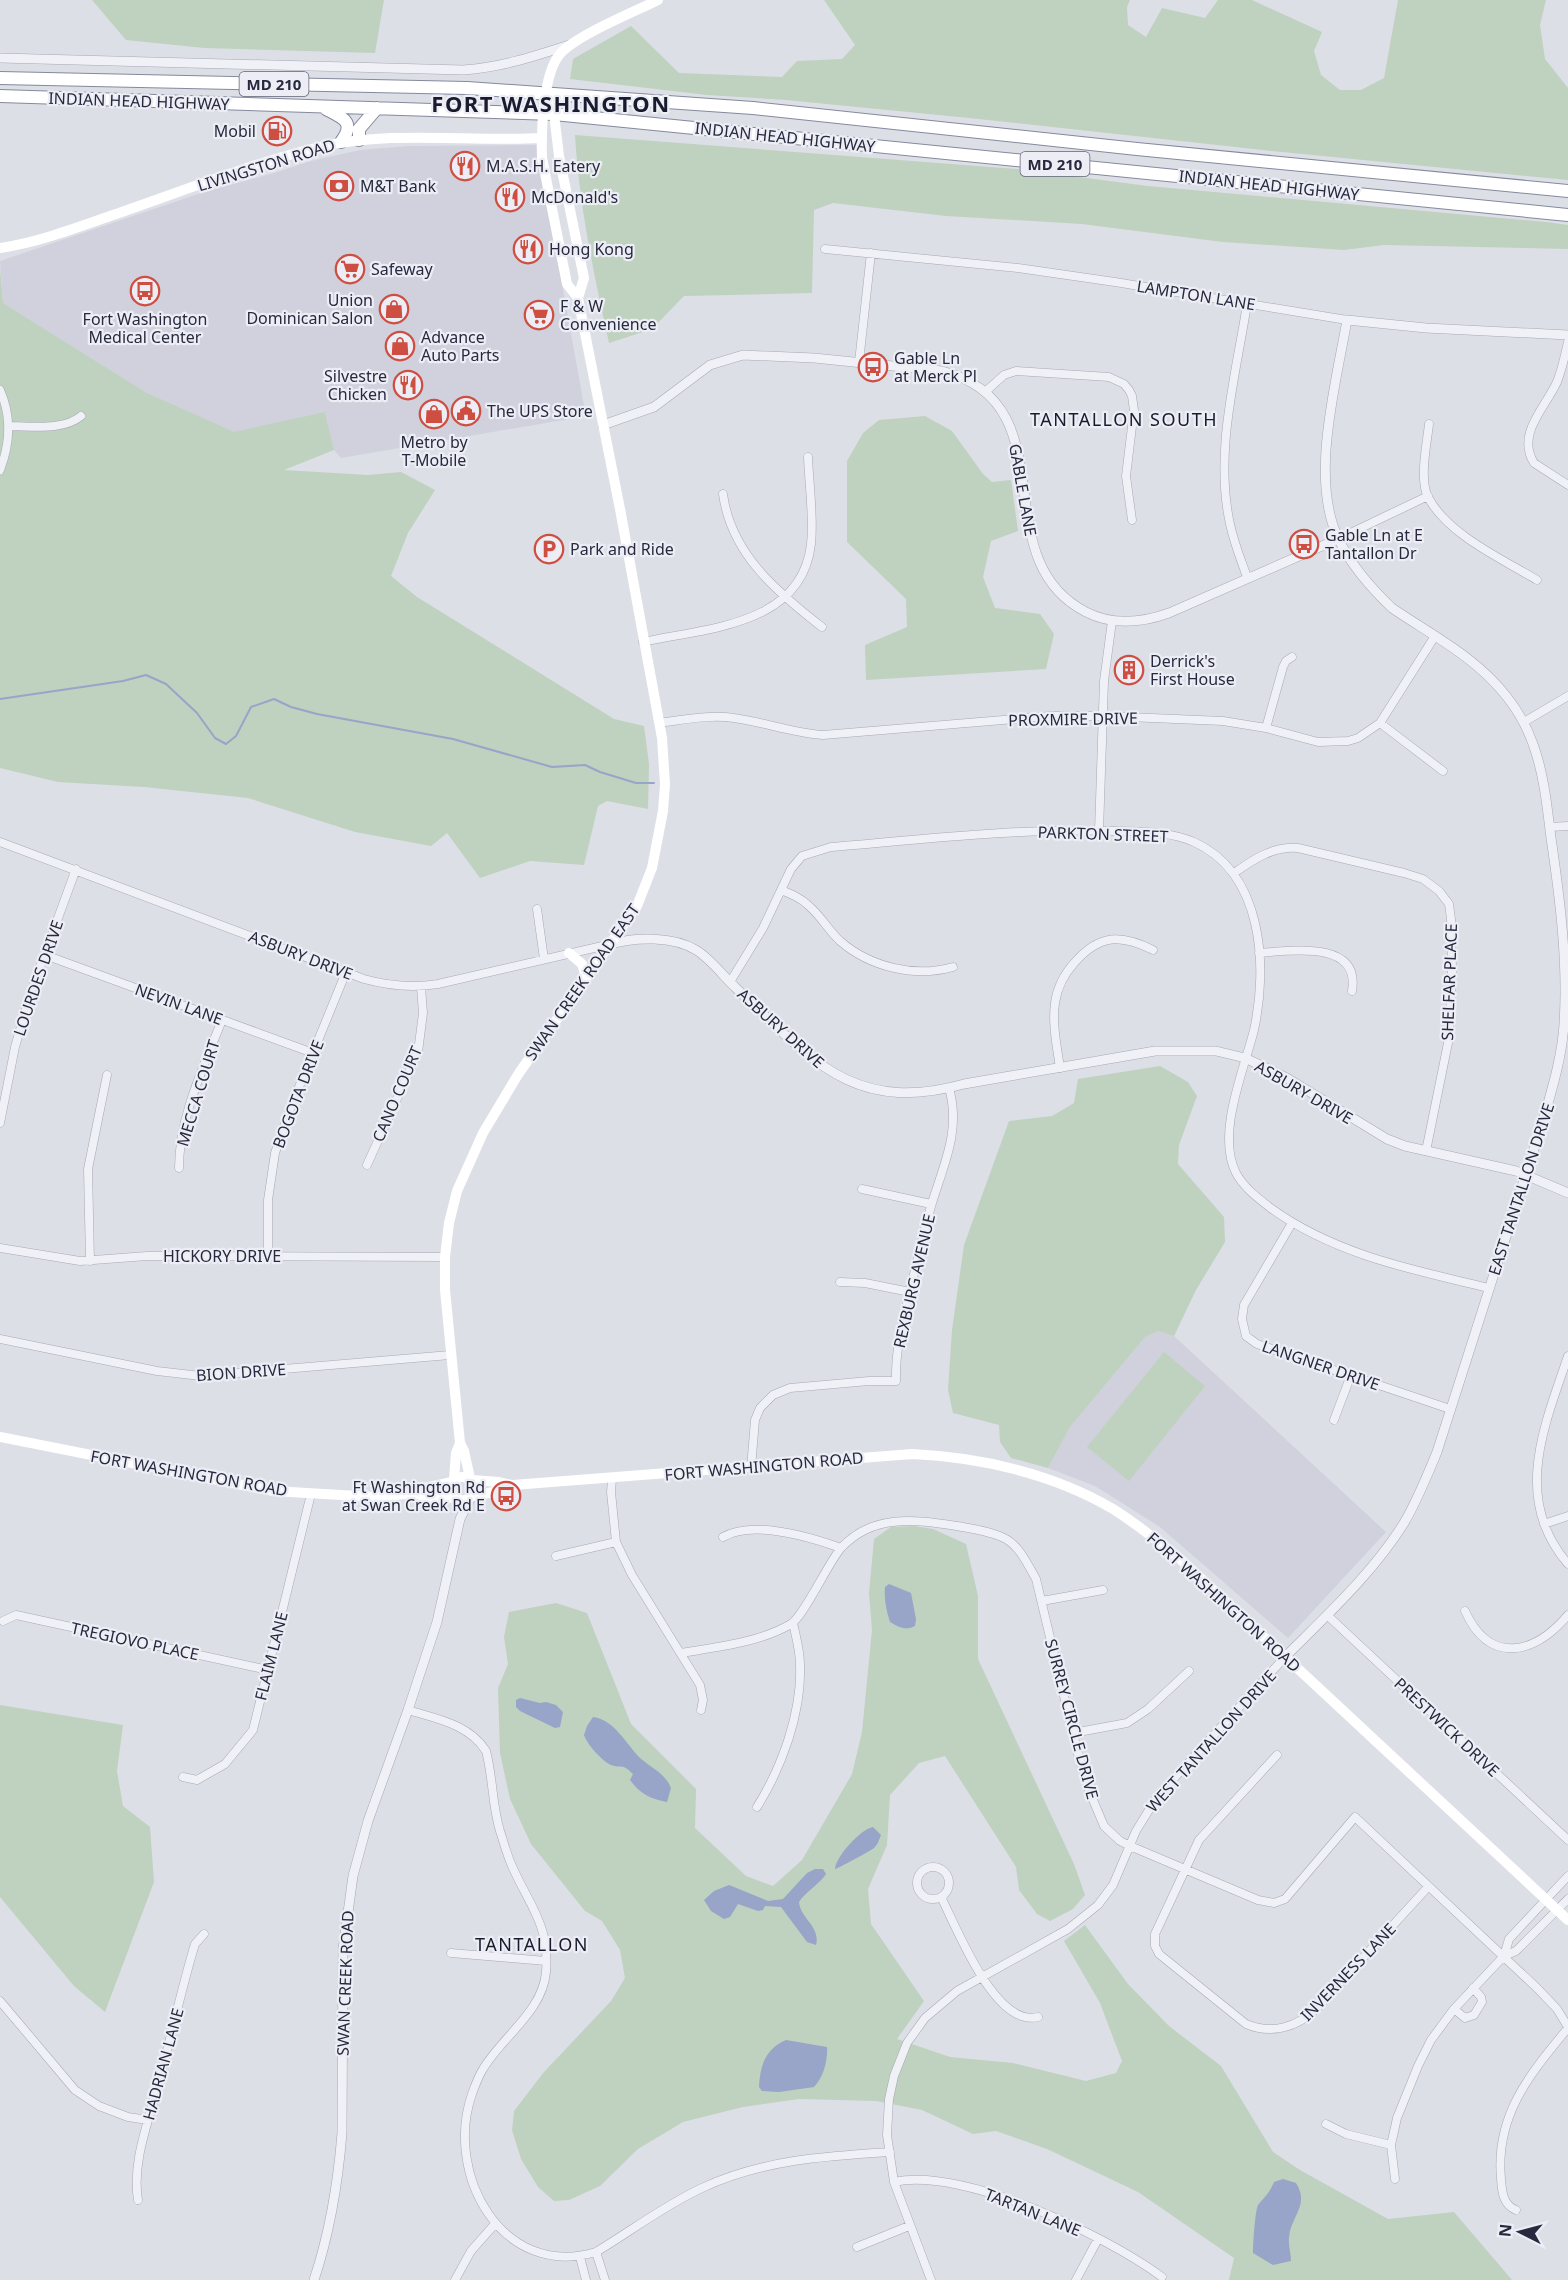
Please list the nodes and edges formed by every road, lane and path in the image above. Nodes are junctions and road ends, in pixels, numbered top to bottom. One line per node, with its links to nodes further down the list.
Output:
1 (658, 0): 2 (main road)
2 (571, 44): 3 (street); 5 (main road)
3 (0, 58)
4 (0, 78): 5 (highway, INDIAN HEAD HIGHWAY / MD 210)
5 (547, 94): 9 (main road, SWAN CREEK ROAD EAST); 13 (highway, INDIAN HEAD HIGHWAY / MD 210)
6 (0, 96): 7 (highway, INDIAN HEAD HIGHWAY / MD 210)
7 (322, 107): 8 (highway, INDIAN HEAD HIGHWAY / MD 210); 12 (highway)
8 (377, 108): 9 (highway, INDIAN HEAD HIGHWAY / MD 210); 11 (highway)
9 (548, 114): 10 (main road, SWAN CREEK ROAD EAST); 14 (highway, INDIAN HEAD HIGHWAY / MD 210); 18 (main road, SWAN CREEK ROAD EAST)
10 (542, 138): 11 (main road, LIVINGSTON ROAD); 18 (main road, SWAN CREEK ROAD EAST)
11 (358, 140): 12 (main road, LIVINGSTON ROAD)
12 (341, 142): 15 (main road, LIVINGSTON ROAD)
13 (1568, 191)
14 (1568, 215)
15 (0, 248)
16 (825, 249): 17 (street, LAMPTON LANE)
17 (871, 253): 19 (street, LAMPTON LANE); 23 (street)
18 (578, 298): 28 (main road, SWAN CREEK ROAD EAST)
19 (1246, 304): 20 (street, LAMPTON LANE); 37 (street)
20 (1347, 320): 21 (street, LAMPTON LANE); 36 (street, EAST TANTALLON DRIVE)
21 (1568, 335)
22 (1568, 342): 32 (street)
23 (859, 362): 25 (street, GABLE LANE); 28 (street, GABLE LANE)
24 (0, 390): 29 (street)
25 (985, 392): 35 (street); 40 (street, GABLE LANE)
26 (81, 416): 29 (street)
27 (1429, 424): 34 (street)
28 (603, 425): 43 (main road, SWAN CREEK ROAD EAST)
29 (9, 426): 31 (street)
30 (808, 457): 39 (street)
31 (0, 470)
32 (1568, 485)
33 (723, 494): 39 (street)
34 (1428, 496): 36 (street, GABLE LANE); 38 (street)
35 (1132, 520)
36 (1338, 539): 37 (street, GABLE LANE); 42 (street, EAST TANTALLON DRIVE)
37 (1247, 577): 40 (street, GABLE LANE)
38 (1537, 580)
39 (785, 598): 41 (street); 43 (street)
40 (1112, 621): 46 (street)
41 (822, 627)
42 (1435, 636): 47 (street, EAST TANTALLON DRIVE); 49 (street, PROXMIRE DRIVE)
43 (643, 642): 48 (main road, SWAN CREEK ROAD EAST)
44 (1292, 657): 50 (street)
45 (1568, 696): 47 (street)
46 (1104, 716): 48 (street, PROXMIRE DRIVE); 50 (street, PROXMIRE DRIVE); 54 (street)
47 (1524, 722): 53 (street, EAST TANTALLON DRIVE)
48 (659, 723): 60 (main road, SWAN CREEK ROAD EAST)
49 (1380, 723): 50 (street, PROXMIRE DRIVE); 51 (street)
50 (1266, 728)
51 (1443, 771)
52 (1568, 826): 53 (street)
53 (1550, 827): 82 (street, EAST TANTALLON DRIVE)
54 (1099, 831): 57 (street, PARKTON STREET); 58 (street, PARKTON STREET)
55 (0, 842): 56 (street, ASBURY DRIVE)
56 (76, 870): 64 (street, LOURDES DRIVE); 67 (street, ASBURY DRIVE)
57 (1234, 873): 63 (street, PARKTON STREET); 79 (street, SHELFAR PLACE)
58 (781, 890): 66 (street); 69 (street, PARKTON STREET)
59 (537, 909): 65 (street)
60 (611, 944): 62 (street, ASBURY DRIVE); 68 (main road, SWAN CREEK ROAD EAST); 69 (street, ASBURY DRIVE)
61 (1153, 950): 75 (street)
62 (569, 953): 65 (street, ASBURY DRIVE); 68 (main road)
63 (1259, 953): 71 (street); 74 (street, PARKTON STREET)
64 (45, 955): 72 (street, NEVIN LANE); 78 (street, LOURDES DRIVE)
65 (544, 959): 70 (street, ASBURY DRIVE)
66 (953, 967)
67 (346, 972): 70 (street, ASBURY DRIVE); 73 (street, BOGOTA DRIVE)
68 (586, 977): 89 (main road, SWAN CREEK ROAD EAST)
69 (730, 982): 77 (street, ASBURY DRIVE)
70 (421, 987): 80 (street, CANO COURT)
71 (1352, 990)
72 (222, 1020): 73 (street, NEVIN LANE); 81 (street, MECCA COURT)
73 (313, 1053): 88 (street, BOGOTA DRIVE)
74 (1245, 1058): 75 (street, ASBURY DRIVE); 79 (street, ASBURY DRIVE); 86 (street, PARKTON STREET)
75 (1060, 1068): 77 (street, ASBURY DRIVE)
76 (107, 1076): 90 (street)
77 (949, 1088): 85 (street, REXBURG AVENUE)
78 (0, 1123)
79 (1426, 1151): 82 (street, ASBURY DRIVE)
80 (367, 1165)
81 (179, 1168)
82 (1526, 1175): 84 (street, ASBURY DRIVE); 92 (street, EAST TANTALLON DRIVE)
83 (862, 1189): 85 (street)
84 (1568, 1193)
85 (932, 1204): 93 (street, REXBURG AVENUE)
86 (1292, 1223): 92 (street, PARKTON STREET); 97 (street, LANGNER DRIVE)
87 (0, 1248): 90 (street, HICKORY DRIVE)
88 (268, 1256): 89 (street, HICKORY DRIVE); 90 (street, HICKORY DRIVE)
89 (445, 1257): 95 (main road, SWAN CREEK ROAD EAST)
90 (90, 1261)
91 (840, 1282): 93 (street)
92 (1489, 1288): 98 (street, EAST TANTALLON DRIVE)
93 (910, 1292): 102 (street, REXBURG AVENUE)
94 (0, 1338): 95 (street, BION DRIVE)
95 (450, 1355): 101 (main road, SWAN CREEK ROAD EAST)
96 (1568, 1356): 113 (street)
97 (1351, 1375): 98 (street, LANGNER DRIVE); 99 (street)
98 (1450, 1408): 122 (street, EAST TANTALLON DRIVE)
99 (1334, 1420)
100 (0, 1437): 108 (main road, FORT WASHINGTON ROAD)
101 (460, 1443): 103 (main road, SWAN CREEK ROAD EAST); 105 (main road, SWAN CREEK ROAD EAST)
102 (751, 1468): 104 (main road, FORT WASHINGTON ROAD); 127 (main road, FORT WASHINGTON ROAD)
103 (471, 1479): 105 (main road); 106 (main road, FORT WASHINGTON ROAD); 109 (main road)
104 (612, 1479): 106 (main road, FORT WASHINGTON ROAD); 115 (street)
105 (453, 1481): 107 (main road, FORT WASHINGTON ROAD); 110 (main road)
106 (513, 1485): 109 (main road, FORT WASHINGTON ROAD)
107 (415, 1493): 108 (main road, FORT WASHINGTON ROAD); 110 (main road, FORT WASHINGTON ROAD)
108 (312, 1494): 128 (street, FLAIM LANE)
109 (471, 1497): 110 (main road); 112 (street, SWAN CREEK ROAD)
110 (456, 1499): 112 (street, SWAN CREEK ROAD)
111 (1568, 1516): 113 (street)
112 (460, 1519): 130 (street, SWAN CREEK ROAD)
113 (1544, 1524): 118 (street)
114 (723, 1537): 116 (street)
115 (616, 1542): 117 (street); 126 (street)
116 (841, 1548): 120 (street, SURREY CIRCLE DRIVE); 125 (street, SURREY CIRCLE DRIVE)
117 (556, 1557)
118 (1568, 1564)
119 (1103, 1590): 120 (street)
120 (1042, 1601): 132 (street, SURREY CIRCLE DRIVE)
121 (1465, 1611): 123 (street)
122 (1327, 1615): 127 (street, EAST TANTALLON DRIVE); 136 (street, PRESTWICK DRIVE)
123 (1568, 1615)
124 (3, 1621): 128 (street, TREGIOVO PLACE)
125 (793, 1623): 126 (street); 135 (street)
126 (681, 1653): 131 (street)
127 (1286, 1658): 137 (street, WEST TANTALLON DRIVE); 142 (main road, FORT WASHINGTON ROAD)
128 (268, 1670): 134 (street, FLAIM LANE)
129 (1189, 1671): 132 (street)
130 (408, 1710): 149 (street); 171 (street, SWAN CREEK ROAD)
131 (701, 1710)
132 (1073, 1733): 137 (street, SURREY CIRCLE DRIVE)
133 (1277, 1755): 138 (street, INVERNESS LANE)
134 (183, 1777)
135 (757, 1807)
136 (1568, 1840)
137 (1130, 1846): 138 (street, SURREY CIRCLE DRIVE); 150 (street, WEST TANTALLON DRIVE)
138 (1185, 1867): 140 (street, SURREY CIRCLE DRIVE); 140 (street, INVERNESS LANE)
139 (1568, 1876): 142 (street)
140 (1428, 1887): 148 (street, SURREY CIRCLE DRIVE)
141 (941, 1897): 141 (street); 150 (street)
142 (1545, 1899): 144 (main road, FORT WASHINGTON ROAD); 148 (street)
143 (1568, 1899): 144 (street)
144 (1557, 1910): 145 (main road, FORT WASHINGTON ROAD); 148 (street)
145 (1568, 1920)
146 (204, 1934): 156 (street, HADRIAN LANE)
147 (451, 1953): 149 (street)
148 (1504, 1956): 151 (street); 155 (street, SURREY CIRCLE DRIVE)
149 (546, 1961): 164 (street)
150 (981, 1976): 154 (street); 159 (street, WEST TANTALLON DRIVE)
151 (1473, 1988): 153 (street); 153 (street)
152 (0, 2001): 156 (street)
153 (1454, 2009): 158 (street)
154 (1038, 2017)
155 (1568, 2028): 163 (street, SURREY CIRCLE DRIVE)
156 (148, 2120): 162 (street, HADRIAN LANE)
157 (1326, 2124): 158 (street)
158 (1391, 2145): 160 (street)
159 (890, 2152): 161 (street, WEST TANTALLON DRIVE); 168 (street)
160 (1395, 2179)
161 (894, 2182): 165 (street, WEST TANTALLON DRIVE); 166 (street, TARTAN LANE)
162 (138, 2200)
163 (1516, 2211)
164 (494, 2225): 169 (street); 172 (street)
165 (909, 2226): 167 (street); 175 (street, WEST TANTALLON DRIVE)
166 (1098, 2239): 170 (street, TARTAN LANE); 176 (street)
167 (857, 2247)
168 (596, 2252): 169 (street); 174 (street)
169 (580, 2257): 173 (street)
170 (1162, 2277)
171 (314, 2280)
172 (455, 2280)
173 (586, 2280)
174 (605, 2280)
175 (930, 2280)
176 (1076, 2280)

